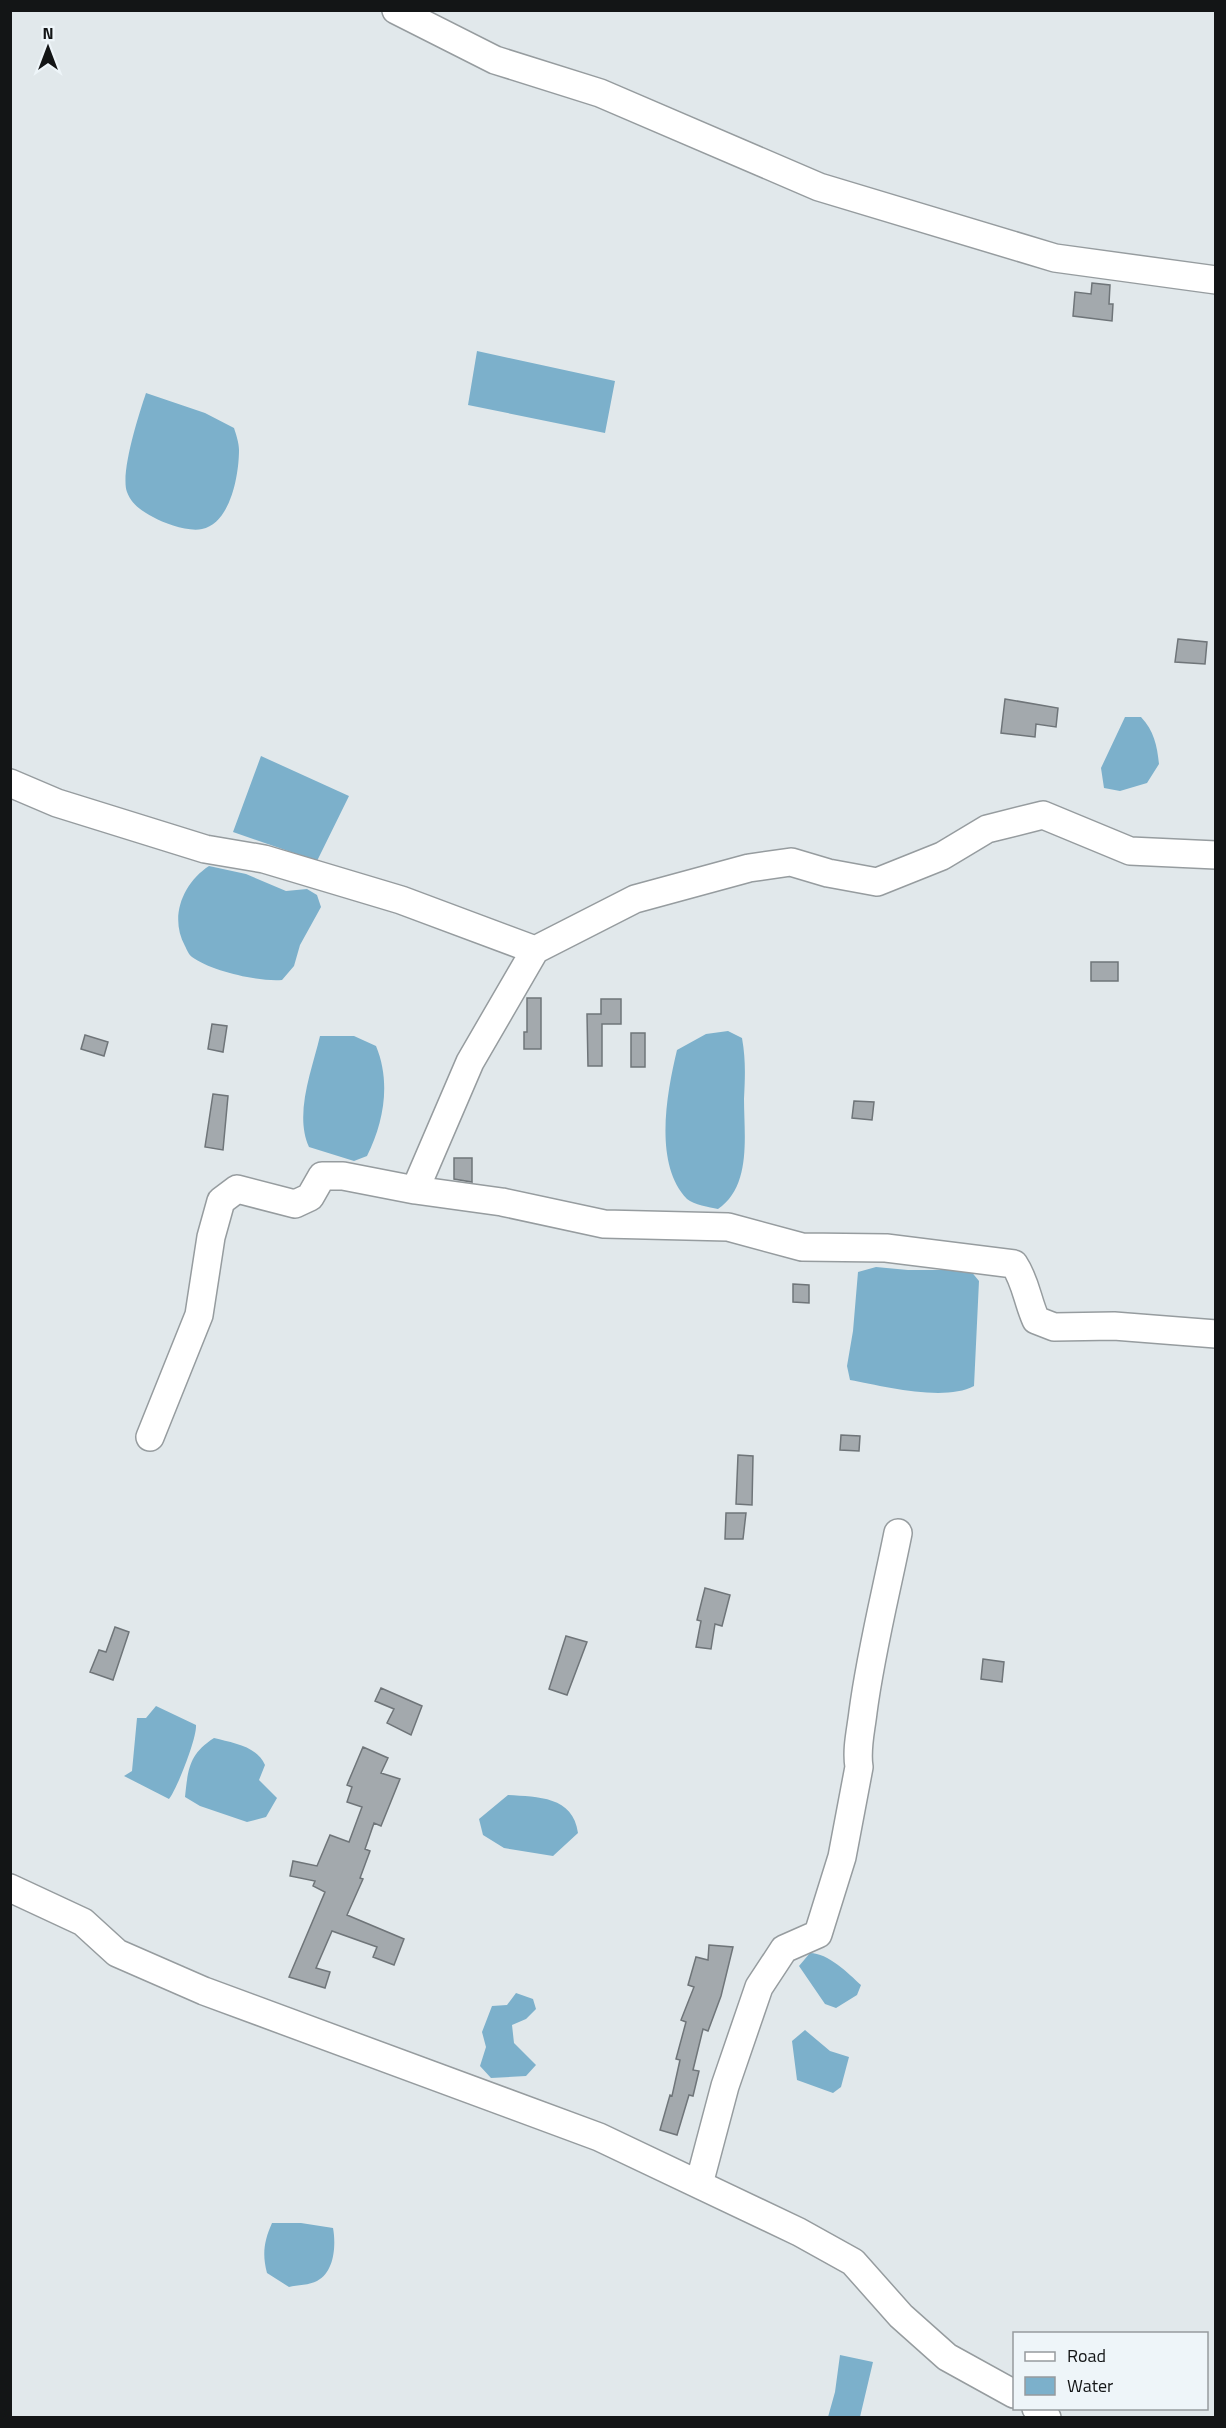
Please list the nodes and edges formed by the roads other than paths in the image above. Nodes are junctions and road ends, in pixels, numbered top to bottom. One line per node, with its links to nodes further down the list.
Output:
1 (396, 10): 2 (street)
2 (1215, 280)
3 (10, 783): 5 (street)
4 (1215, 855): 5 (street)
5 (535, 950): 6 (street)
6 (415, 1190): 7 (street); 8 (street)
7 (1215, 1334)
8 (150, 1437)
9 (898, 1533): 11 (street)
10 (10, 1888): 11 (street)
11 (699, 2184): 12 (street)
12 (1013, 2393)

